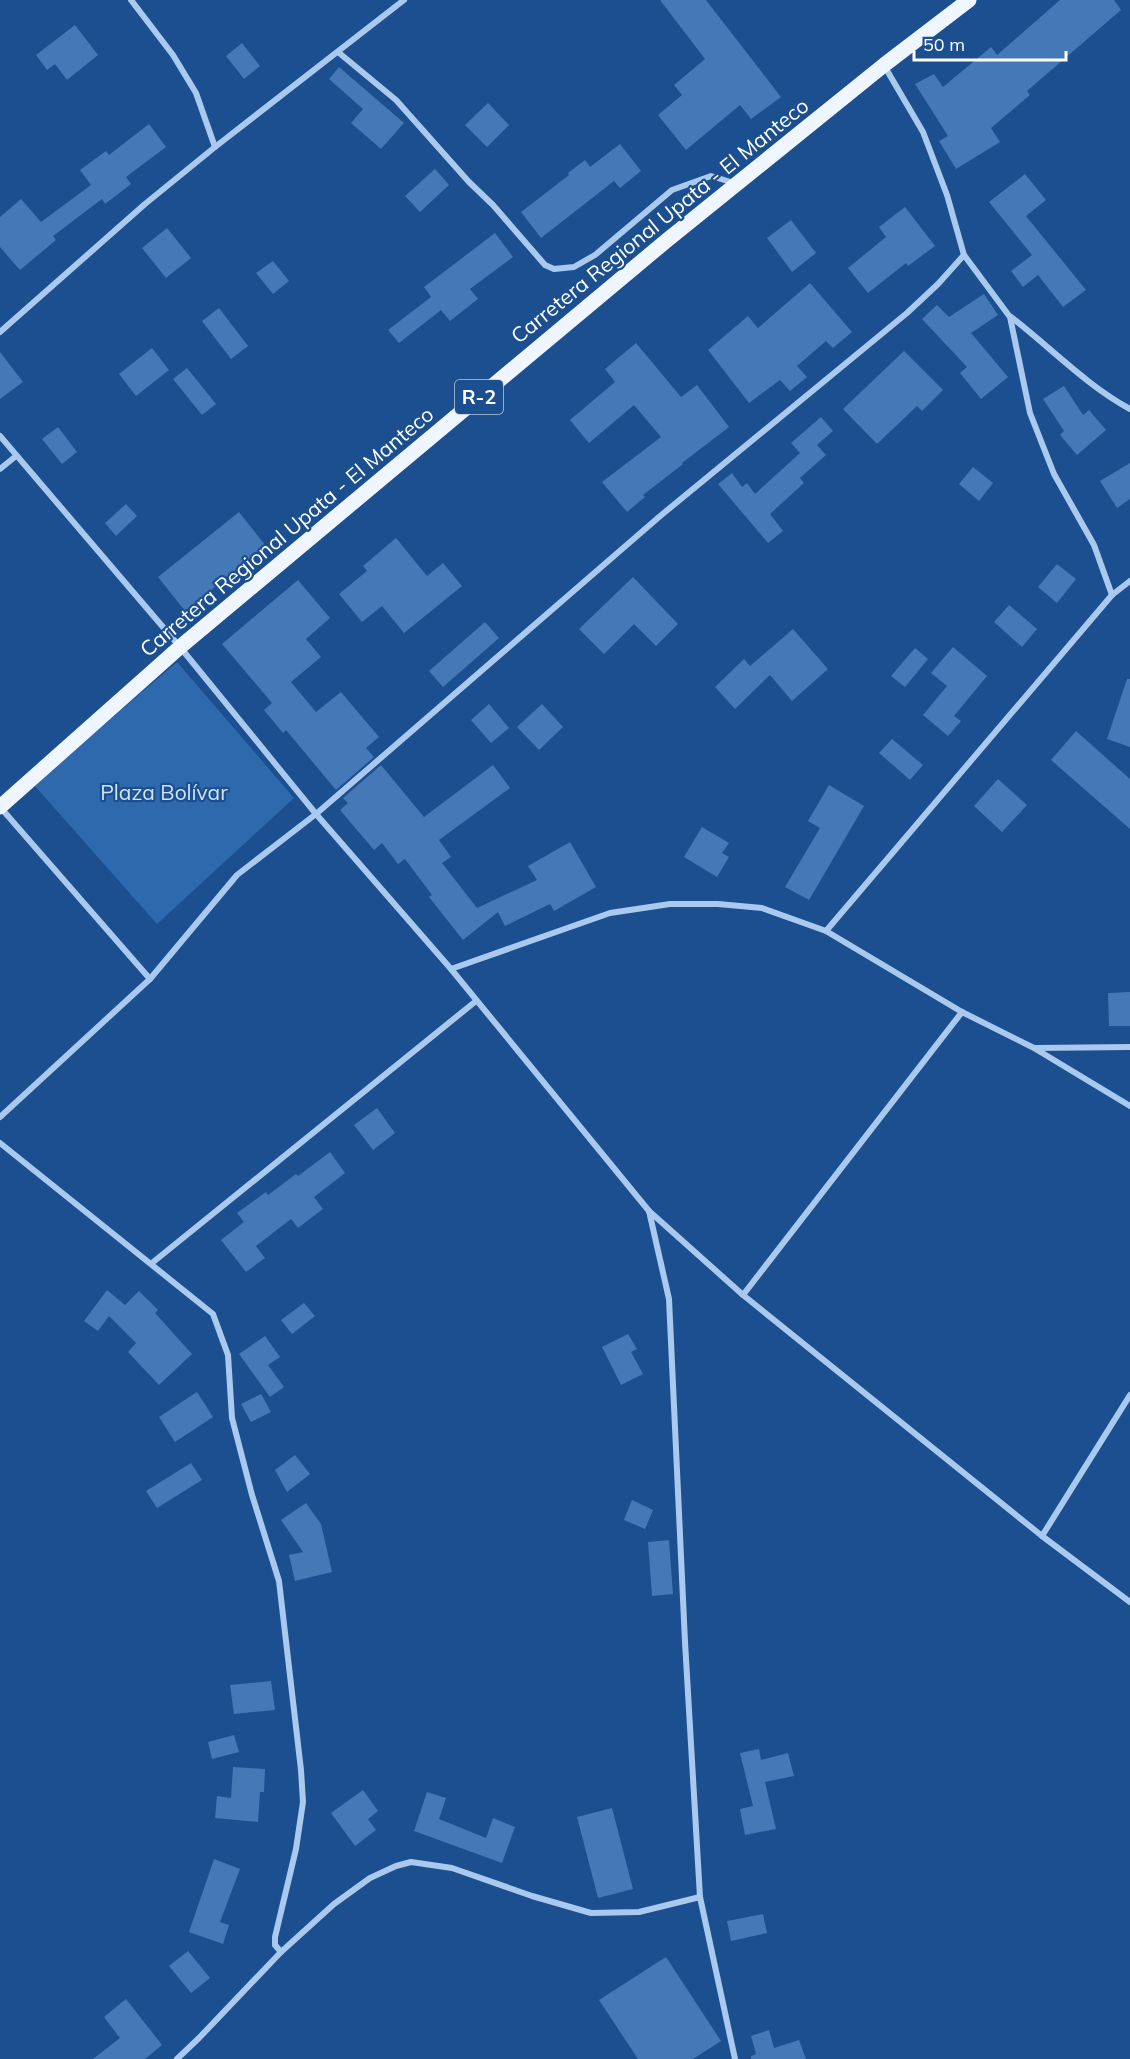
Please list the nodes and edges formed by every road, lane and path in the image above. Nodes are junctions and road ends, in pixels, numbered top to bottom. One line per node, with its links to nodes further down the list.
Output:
1 (130, 0): 6 (street)
2 (404, 0): 4 (street)
3 (969, 0): 5 (main road, Carretera Regional Upata - El Manteco / R-2)
4 (338, 52): 6 (street); 7 (street)
5 (884, 65): 7 (main road, Carretera Regional Upata - El Manteco / R-2); 8 (street)
6 (215, 147): 10 (street)
7 (736, 184): 17 (main road, Carretera Regional Upata - El Manteco / R-2)
8 (964, 255): 9 (street); 19 (street)
9 (1010, 317): 11 (street); 16 (street)
10 (0, 332)
11 (1130, 408)
12 (0, 436): 13 (street)
13 (16, 456): 14 (street); 17 (street)
14 (0, 469)
15 (1130, 580): 16 (street)
16 (1112, 596): 20 (street)
17 (180, 647): 18 (main road, Carretera Regional Upata - El Manteco / R-2); 19 (street)
18 (0, 807): 22 (street)
19 (316, 814): 21 (street); 22 (street)
20 (826, 931): 21 (street); 24 (street)
21 (451, 969): 23 (street)
22 (150, 979): 28 (street)
23 (476, 1001): 30 (street); 31 (street)
24 (962, 1012): 26 (street); 32 (street)
25 (1130, 1047): 26 (street)
26 (1034, 1048): 27 (street)
27 (1130, 1106)
28 (0, 1117)
29 (0, 1143): 31 (street)
30 (649, 1211): 32 (street); 36 (street)
31 (152, 1263): 37 (street)
32 (743, 1295): 34 (street)
33 (1130, 1395): 34 (street)
34 (1042, 1536): 35 (street)
35 (1130, 1602)
36 (700, 1897): 37 (street); 39 (street)
37 (281, 1952): 38 (street)
38 (177, 2059)
39 (735, 2059)

